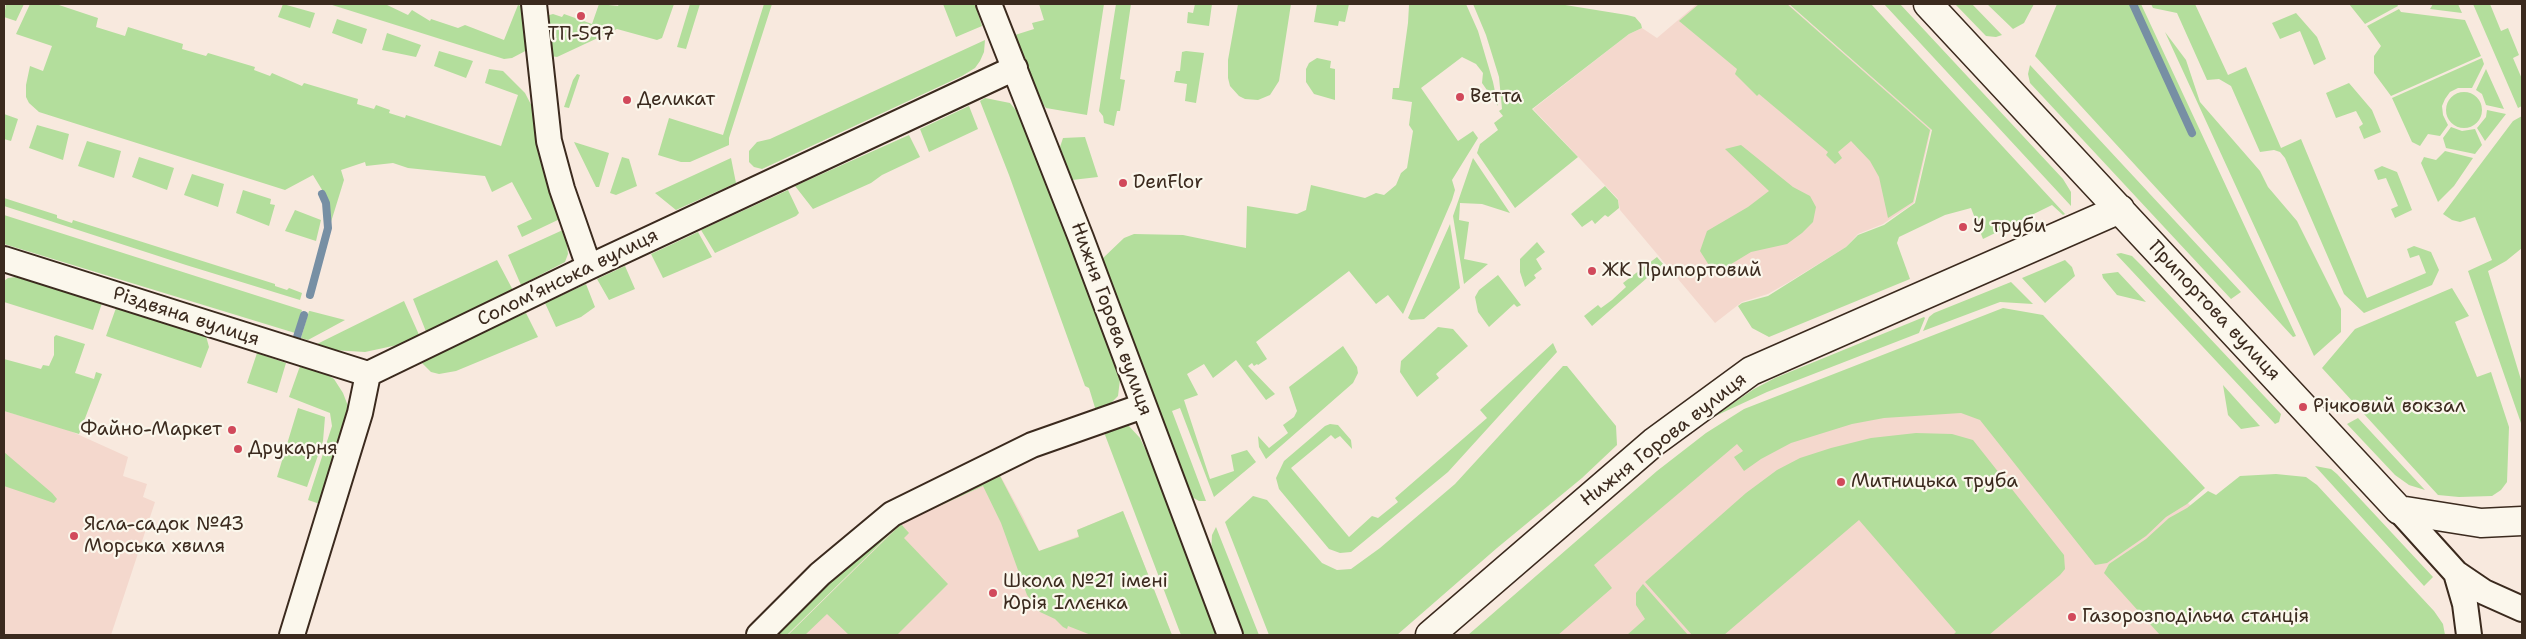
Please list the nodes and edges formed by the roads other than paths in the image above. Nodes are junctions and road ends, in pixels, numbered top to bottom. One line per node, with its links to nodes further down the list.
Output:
1 (534, 4): 7 (street)
2 (989, 4): 4 (street, Нижня Горова вулиця)
3 (1928, 4): 5 (main road, Припортова вулиця)
4 (1015, 68): 7 (street, Соломʼянська вулиця); 9 (street, Нижня Горова вулиця)
5 (2120, 209): 10 (main road, Припортова вулиця); 17 (main road, Нижня Горова вулиця)
6 (4, 259): 8 (street, Різдвяна вулиця)
7 (589, 267): 8 (street, Соломʼянська вулиця)
8 (368, 374): 14 (street)
9 (1143, 406): 15 (street); 16 (street, Нижня Горова вулиця)
10 (2399, 510): 11 (main road); 12 (street, Припортова вулиця)
11 (2522, 521)
12 (2456, 574): 13 (street); 18 (street, Припортова вулиця)
13 (2522, 609)
14 (292, 635)
15 (758, 635)
16 (1230, 635)
17 (1430, 635)
18 (2470, 635)

